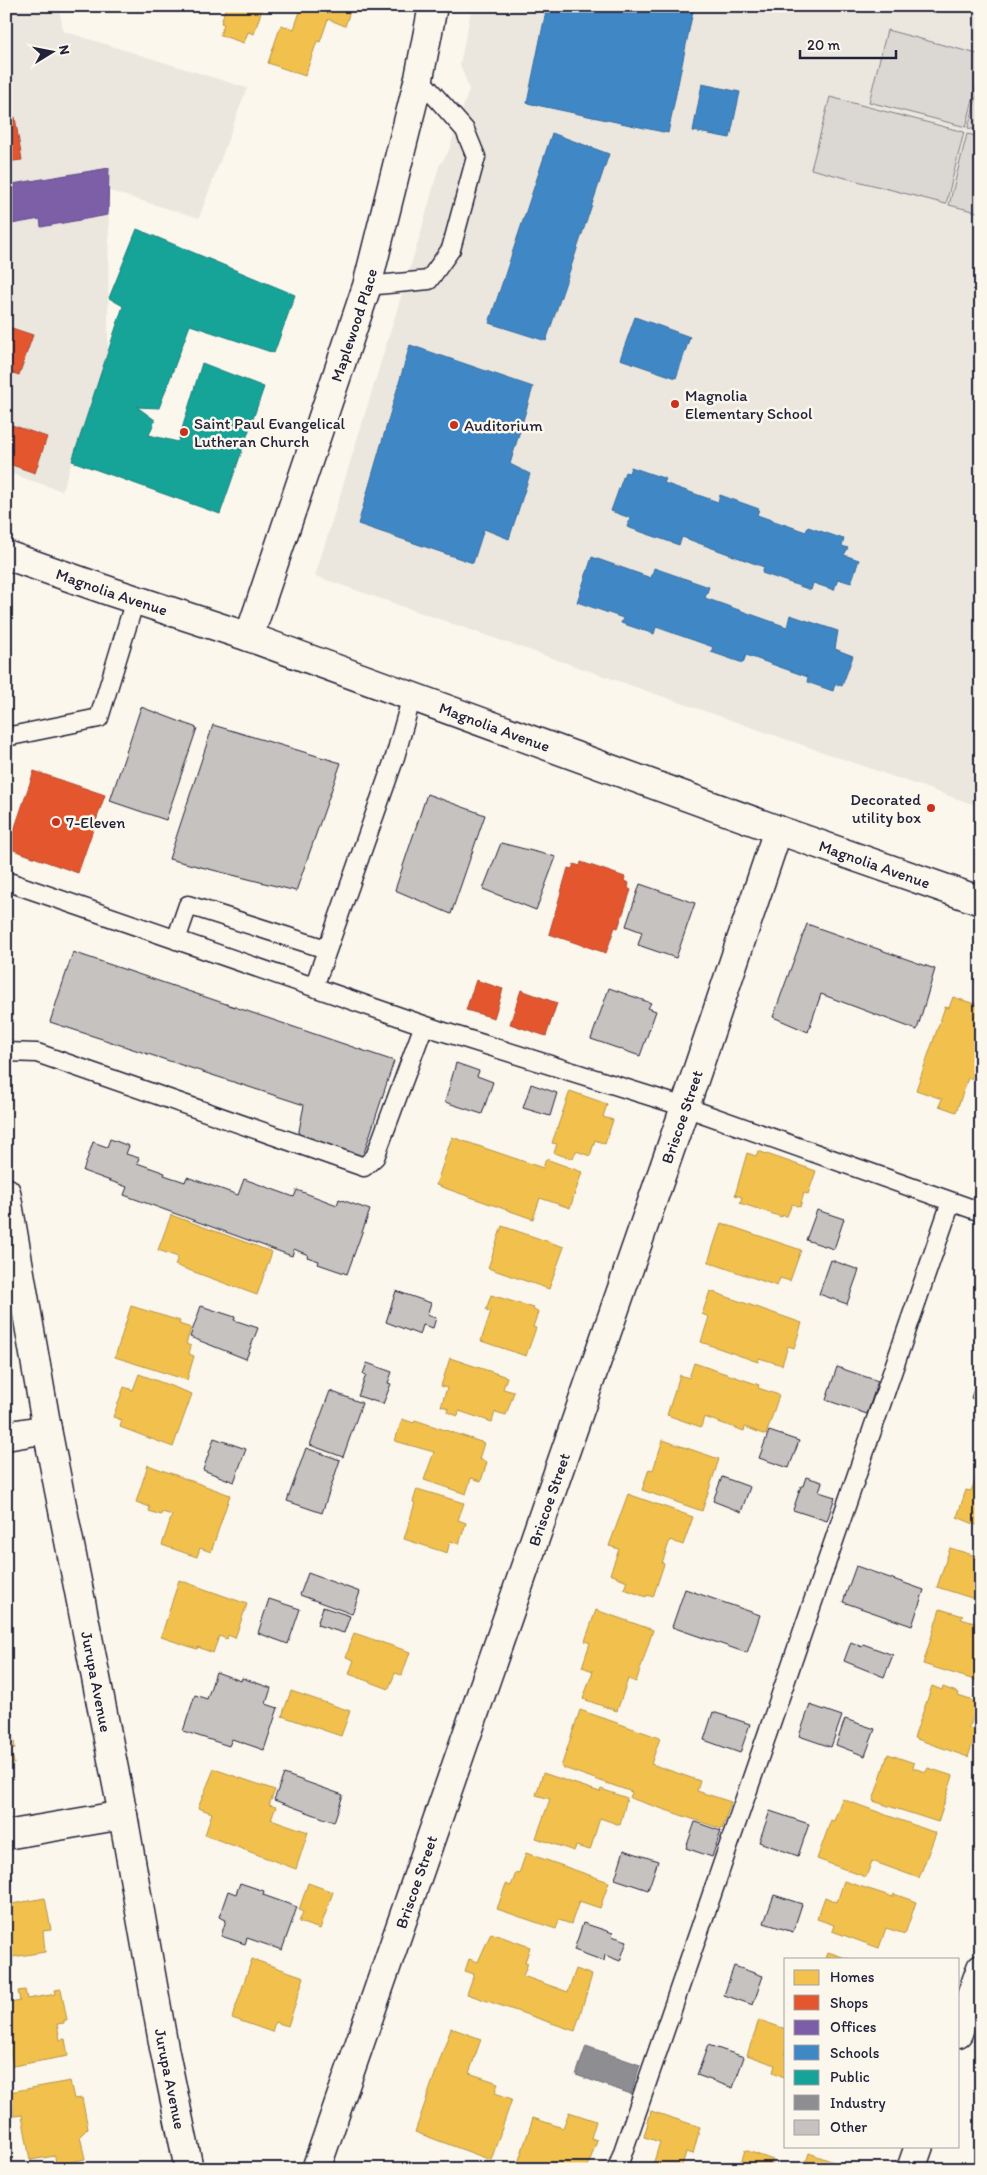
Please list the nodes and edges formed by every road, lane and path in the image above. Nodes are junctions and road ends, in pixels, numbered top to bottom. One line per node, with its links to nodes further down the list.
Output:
1 (433, 6): 2 (street, Maplewood Place)
2 (419, 78): 3 (street, Maplewood Place); 3 (lane)
3 (366, 286): 6 (street, Maplewood Place)
4 (6, 555): 5 (street, Magnolia Avenue)
5 (135, 600): 6 (street, Magnolia Avenue); 8 (lane)
6 (249, 637): 7 (street, Magnolia Avenue)
7 (412, 696): 9 (street, Magnolia Avenue); 13 (lane)
8 (6, 737)
9 (778, 830): 11 (street, Magnolia Avenue); 17 (street, Briscoe Street)
10 (6, 881): 12 (lane)
11 (981, 901)
12 (176, 940): 13 (lane); 14 (lane)
13 (326, 949): 14 (lane)
14 (314, 987): 15 (lane)
15 (424, 1025): 16 (lane); 17 (lane)
16 (6, 1052)
17 (685, 1107): 19 (lane); 29 (street, Briscoe Street)
18 (6, 1192): 21 (street, Jurupa Avenue)
19 (951, 1202): 20 (lane); 30 (lane)
20 (981, 1212)
21 (47, 1429): 22 (street); 23 (street, Jurupa Avenue)
22 (6, 1436)
23 (123, 1815): 24 (street); 28 (street, Jurupa Avenue)
24 (6, 1835)
25 (981, 1968): 26 (street)
26 (960, 2027)
27 (918, 2148): 31 (street)
28 (189, 2169)
29 (316, 2169)
30 (617, 2169)
31 (911, 2169)

